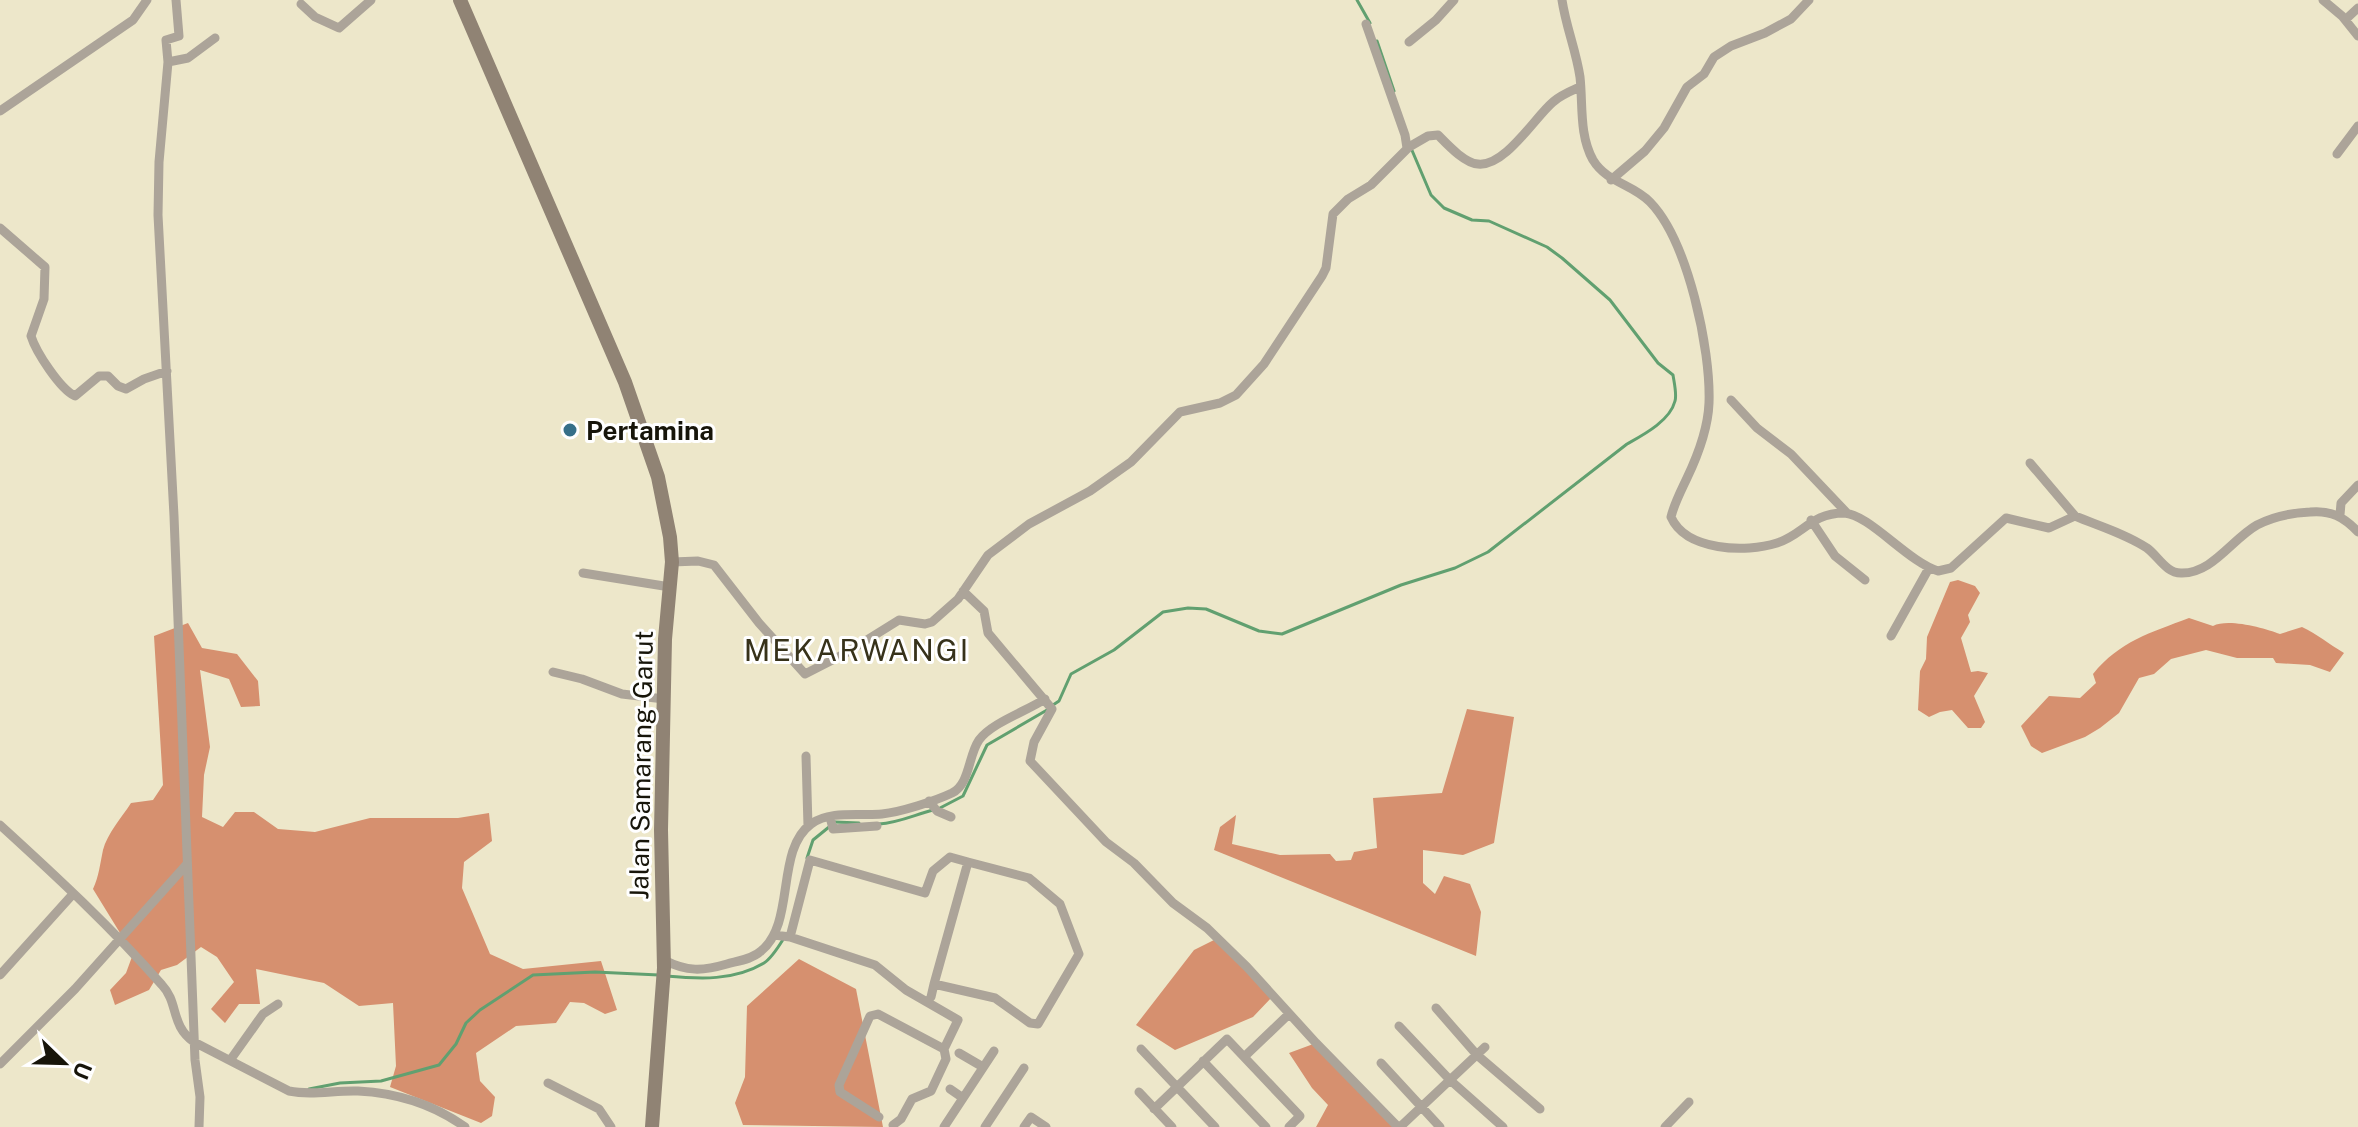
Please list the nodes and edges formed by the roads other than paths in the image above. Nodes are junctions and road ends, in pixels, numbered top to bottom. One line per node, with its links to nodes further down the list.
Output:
1 (147, 0): 18 (street)
2 (176, 0): 16 (street)
3 (371, 0): 9 (street)
4 (460, 0): 33 (main road, Jalan Samarang-Garut)
5 (1454, 0): 15 (street)
6 (1562, 0): 17 (street)
7 (1809, 0): 22 (street)
8 (2323, 0): 11 (street)
9 (301, 4)
10 (2358, 8): 11 (street)
11 (2345, 20): 13 (street)
12 (1366, 24): 20 (street)
13 (2358, 36)
14 (215, 38): 16 (street)
15 (1409, 42)
16 (168, 62): 24 (street)
17 (1580, 87): 20 (street); 22 (street)
18 (0, 111)
19 (2358, 126): 21 (street)
20 (1411, 146): 38 (street)
21 (2337, 154)
22 (1611, 180): 31 (street)
23 (0, 228): 24 (street)
24 (167, 371): 51 (street)
25 (1731, 400): 28 (street)
26 (2030, 463): 30 (street)
27 (2358, 485): 29 (street)
28 (1847, 513): 31 (street); 34 (street)
29 (2340, 515): 30 (street); 32 (street)
30 (2075, 516): 34 (street)
31 (1811, 520): 36 (street)
32 (2358, 532)
33 (672, 562): 37 (main road, Jalan Samarang-Garut); 38 (street)
34 (1929, 568): 39 (street)
35 (583, 573): 37 (street)
36 (1865, 580)
37 (670, 587): 41 (main road, Jalan Samarang-Garut)
38 (963, 591): 42 (street)
39 (1891, 636)
40 (553, 672): 41 (street)
41 (664, 699): 56 (main road, Jalan Samarang-Garut)
42 (1049, 703): 44 (street); 62 (street)
43 (806, 756): 48 (street)
44 (932, 805): 45 (street); 46 (street)
45 (951, 817)
46 (831, 822): 48 (street); 49 (street)
47 (0, 825): 52 (street)
48 (808, 826): 53 (street)
49 (877, 826)
50 (968, 862): 54 (street); 58 (street); 58 (street)
51 (187, 864): 55 (street); 66 (street)
52 (73, 894): 55 (street); 57 (street)
53 (776, 935): 54 (street); 56 (street)
54 (790, 937): 63 (street)
55 (119, 940): 66 (street); 77 (street)
56 (664, 964): 95 (main road, Jalan Samarang-Garut)
57 (0, 975)
58 (934, 984): 59 (street)
59 (931, 997)
60 (278, 1004): 74 (street)
61 (1436, 1008): 72 (street)
62 (1289, 1014): 73 (street); 104 (street)
63 (958, 1020): 64 (street); 68 (street)
64 (967, 1025)
65 (1399, 1026): 80 (street)
66 (194, 1042): 74 (street); 92 (street)
67 (1485, 1047): 72 (street)
68 (944, 1049): 90 (street); 91 (street)
69 (1141, 1049): 82 (street)
70 (994, 1051): 78 (street)
71 (959, 1053): 78 (street)
72 (1477, 1055): 80 (street); 89 (street)
73 (1244, 1057): 75 (street); 103 (street)
74 (231, 1059): 93 (street)
75 (1203, 1061): 82 (street); 102 (street)
76 (1381, 1063): 87 (street)
77 (0, 1064)
78 (983, 1067): 85 (street)
79 (1024, 1068): 97 (street)
80 (1450, 1080): 87 (street); 106 (street)
81 (548, 1083): 94 (street)
82 (1177, 1087): 88 (street); 101 (street)
83 (950, 1089): 85 (street)
84 (1139, 1092): 88 (street)
85 (963, 1098): 96 (street)
86 (1689, 1102): 107 (street)
87 (1421, 1107): 104 (street); 105 (street)
88 (1154, 1109): 100 (street)
89 (1540, 1109)
90 (879, 1117)
91 (893, 1125)
92 (199, 1127)
93 (465, 1127)
94 (611, 1127)
95 (652, 1127)
96 (944, 1127)
97 (985, 1127)
98 (1024, 1127): 99 (street)
99 (1046, 1127)
100 (1172, 1127)
101 (1215, 1127)
102 (1266, 1127)
103 (1289, 1127)
104 (1399, 1127)
105 (1440, 1127)
106 (1503, 1127)
107 (1665, 1127)

